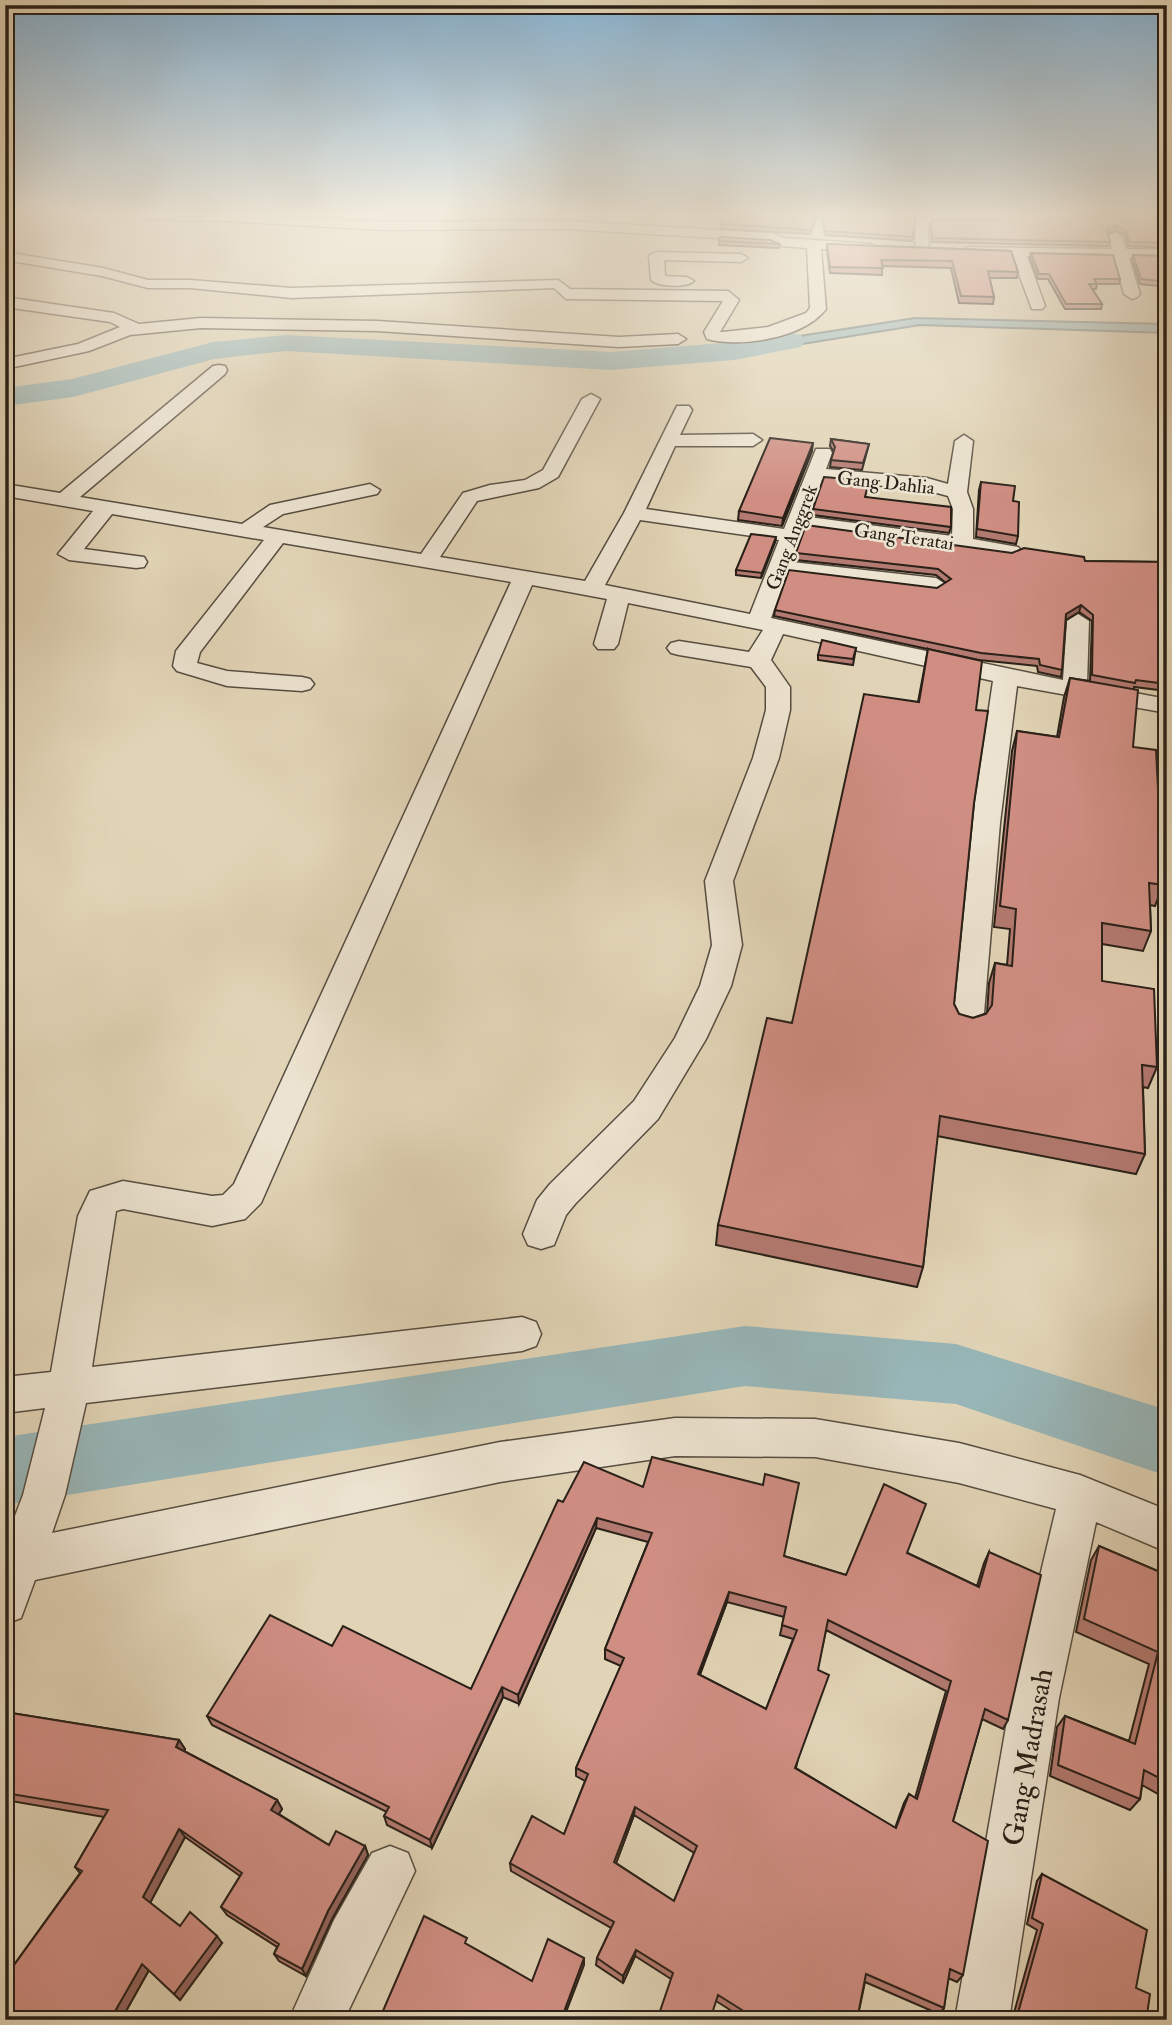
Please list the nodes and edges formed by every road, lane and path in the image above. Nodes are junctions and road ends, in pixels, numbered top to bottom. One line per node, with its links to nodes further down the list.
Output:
1 (42, 308): 4 (street)
2 (727, 308): 3 (street)
3 (818, 308)
4 (135, 328): 5 (street); 6 (street)
5 (678, 339)
6 (5, 364)
7 (219, 370): 18 (street)
8 (591, 399): 27 (street)
9 (683, 410): 11 (street)
10 (753, 440): 11 (street)
11 (670, 441): 20 (street)
12 (964, 441): 17 (street)
13 (823, 453): 14 (street, Gang Anggrek)
14 (815, 474): 17 (street, Gang Dahlia); 21 (street, Gang Anggrek)
15 (5, 490): 18 (street)
16 (370, 490): 22 (street)
17 (957, 492): 24 (street)
18 (64, 500): 19 (street)
19 (107, 507): 22 (street); 26 (street)
20 (634, 513): 21 (street, Gang Teratai); 31 (street)
21 (794, 528): 24 (street, Gang Teratai); 28 (street, Gang Anggrek)
22 (246, 530): 23 (street)
23 (279, 535): 27 (street); 39 (street)
24 (962, 544): 25 (street, Gang Teratai)
25 (1011, 551)
26 (136, 562)
27 (425, 563): 29 (street)
28 (779, 567): 30 (street); 34 (street, Gang Anggrek)
29 (524, 578): 31 (street); 46 (street)
30 (936, 585)
31 (592, 590): 32 (street)
32 (620, 595): 34 (street); 35 (street)
33 (1078, 621): 40 (street)
34 (768, 624): 37 (street, Gang Anggrek); 38 (street)
35 (606, 644)
36 (679, 648): 37 (street)
37 (758, 661): 43 (street)
38 (1006, 677): 40 (street); 42 (street)
39 (302, 684)
40 (1074, 689): 41 (street)
41 (1167, 706)
42 (967, 1025)
43 (541, 1234)
44 (522, 1334): 46 (street)
45 (5, 1395): 46 (street)
46 (66, 1402): 49 (street)
47 (1080, 1495): 48 (street); 49 (street); 53 (street, Gang Madrasah)
48 (1167, 1531)
49 (13, 1562): 50 (street)
50 (5, 1602)
51 (390, 1871): 52 (street)
52 (316, 2020)
53 (982, 2020)

